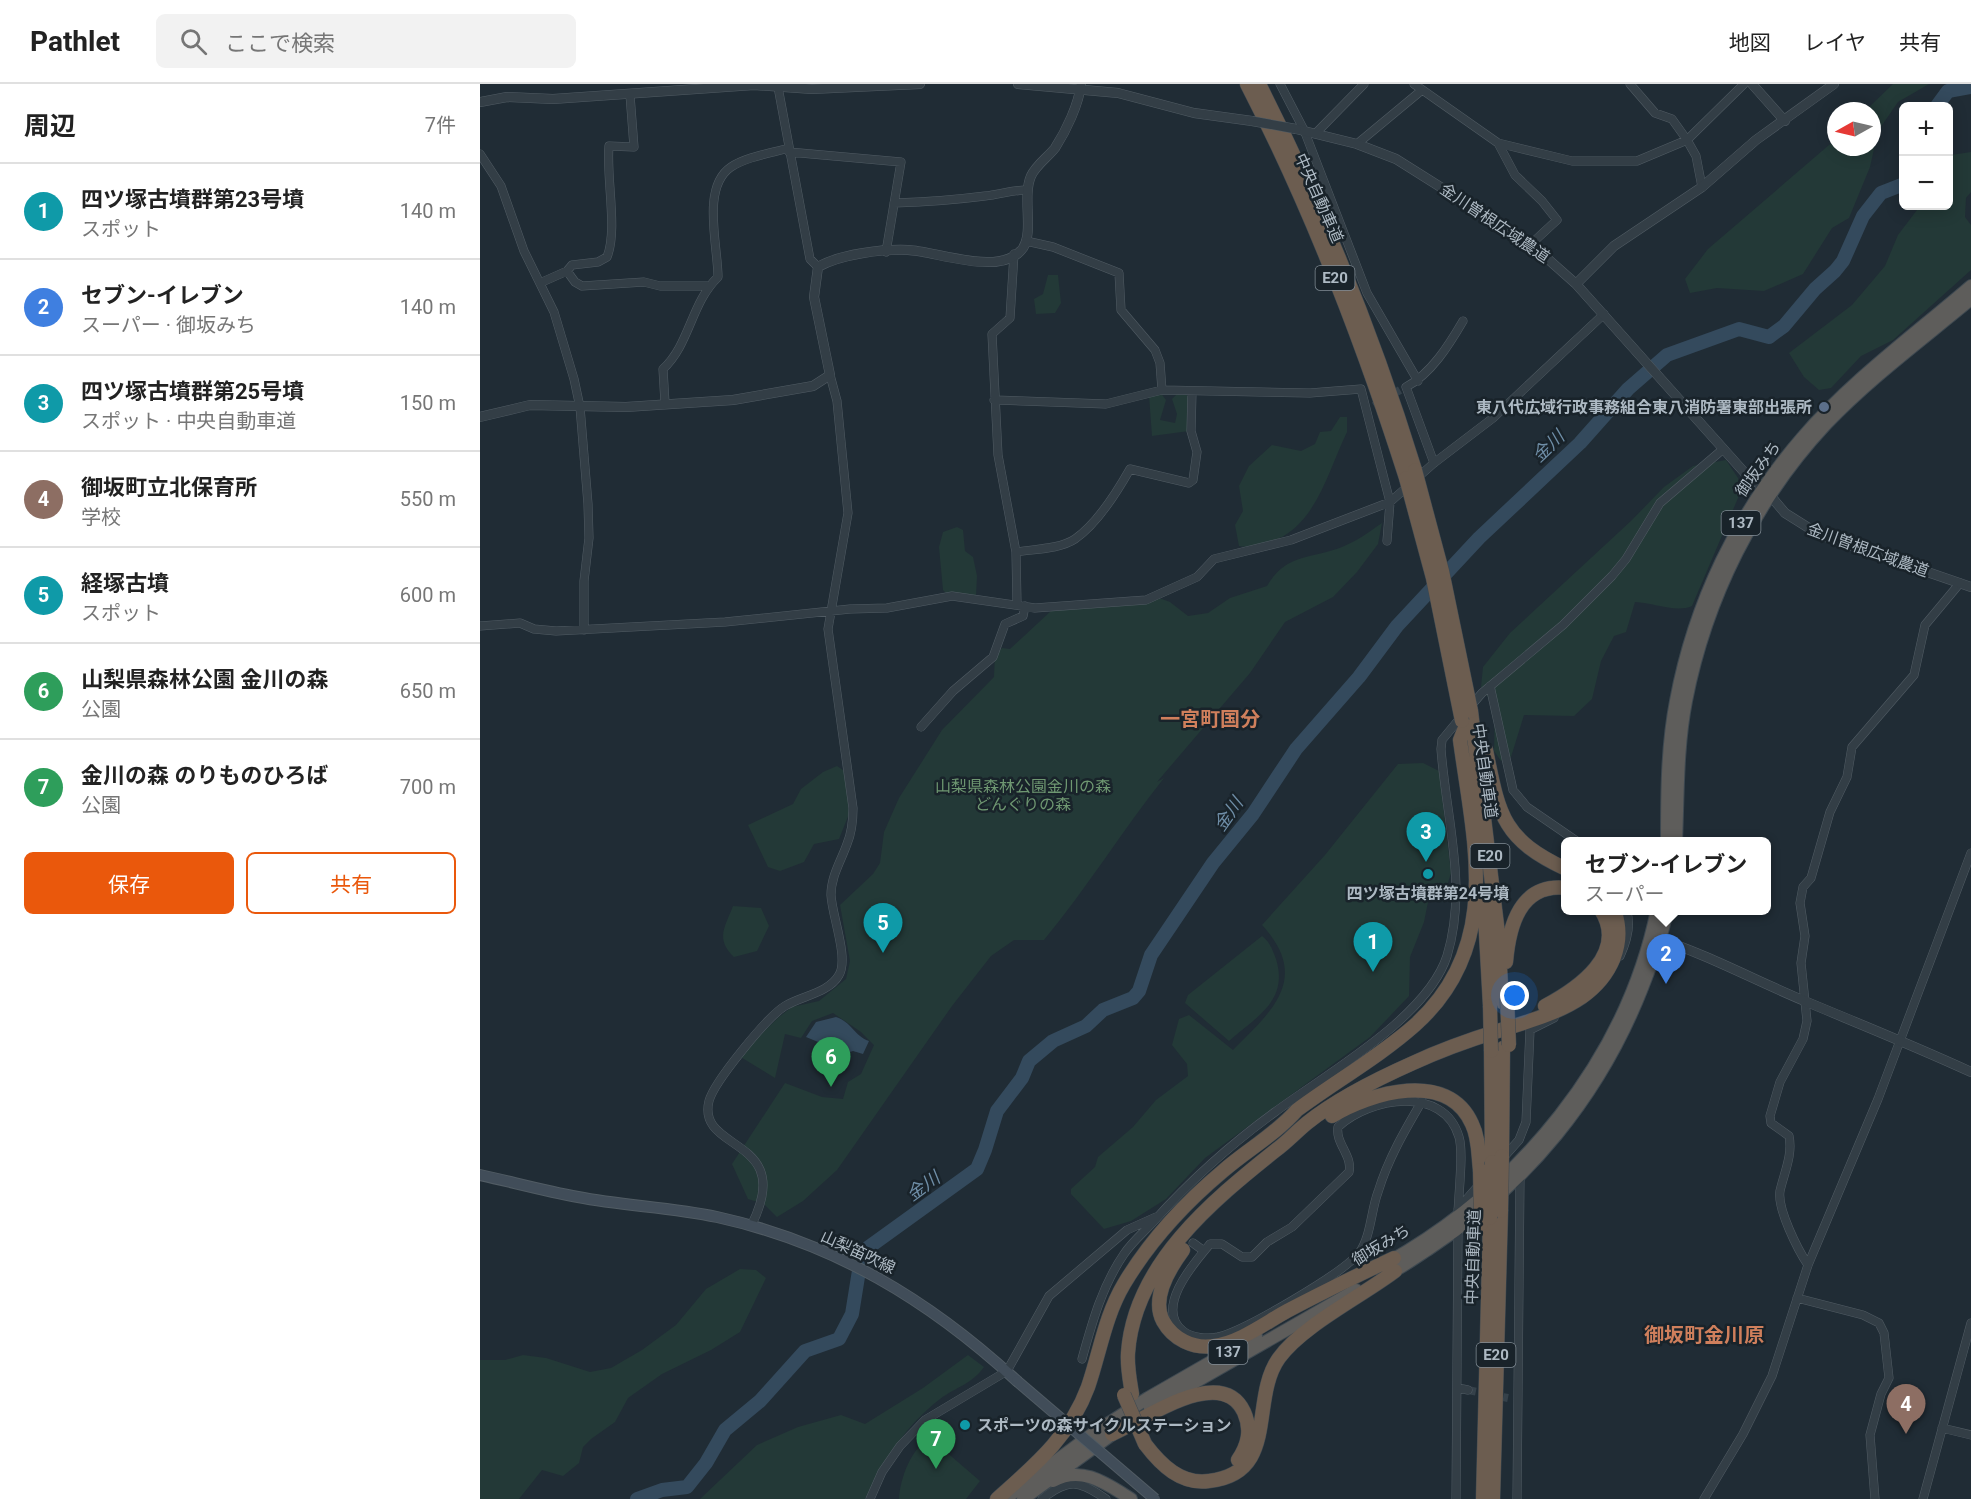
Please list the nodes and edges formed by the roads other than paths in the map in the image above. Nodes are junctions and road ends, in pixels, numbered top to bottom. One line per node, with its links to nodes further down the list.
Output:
1 (920, 84): 12 (street)
2 (1018, 84): 13 (street, 金川曽根広域農道)
3 (1247, 84): 52 (highway, 中央自動車道 / E20)
4 (1259, 84): 52 (highway, 中央自動車道 / E20)
5 (1280, 84): 19 (street)
6 (1364, 84): 20 (street)
7 (1414, 84): 15 (street)
8 (1630, 84): 21 (street)
9 (1744, 84): 21 (street)
10 (1752, 84): 18 (street)
11 (1834, 84): 18 (street)
12 (778, 87): 14 (street); 24 (street)
13 (1081, 87): 19 (street, 金川曽根広域農道, bridge); 27 (street)
14 (645, 88): 16 (street)
15 (1422, 90): 22 (street); 23 (street)
16 (630, 95): 17 (street); 34 (street)
17 (480, 102)
18 (1785, 121): 26 (street)
19 (1300, 130): 20 (street, 金川曽根広域農道); 43 (street)
20 (1316, 133): 23 (street, 金川曽根広域農道)
21 (1687, 141): 22 (street); 26 (street)
22 (1498, 143): 30 (street)
23 (1357, 144): 30 (street, 金川曽根広域農道)
24 (789, 150): 28 (street); 33 (street); 37 (street)
25 (480, 154): 35 (street)
26 (1702, 187): 36 (street)
27 (1027, 190): 28 (street); 29 (street)
28 (894, 203): 31 (street)
29 (1026, 241): 32 (street); 44 (street)
30 (1531, 244): 36 (street, 金川曽根広域農道)
31 (886, 252): 32 (street); 33 (street)
32 (1014, 254): 46 (street)
33 (818, 267): 42 (street)
34 (567, 271): 35 (street); 37 (street)
35 (540, 283): 48 (street)
36 (1576, 284): 40 (street, 金川曽根広域農道)
37 (708, 286): 47 (street)
38 (1971, 286): 53 (highway, 御坂みち / 137)
39 (1971, 298): 53 (highway, 御坂みち / 137)
40 (1604, 314): 50 (street, 金川曽根広域農道); 51 (street)
41 (1463, 321): 43 (street)
42 (830, 375): 47 (street); 60 (street)
43 (1418, 381): 51 (street)
44 (1162, 390): 45 (street); 46 (street)
45 (1192, 392): 54 (street); 56 (street)
46 (994, 400): 56 (street)
47 (665, 403): 48 (street)
48 (580, 407): 49 (street); 62 (street)
49 (480, 417)
50 (1722, 450): 53 (street, 金川曽根広域農道); 63 (street)
51 (1434, 463): 54 (street)
52 (1410, 474): 64 (highway, 中央自動車道 / E20, bridge); 64 (highway, 中央自動車道 / E20, bridge)
53 (1766, 491): 57 (street, 金川曽根広域農道); 67 (highway, 御坂みち / 137); 68 (highway, 御坂みち / 137)
54 (1390, 502): 55 (street); 59 (street)
55 (1387, 541)
56 (1016, 552): 59 (street)
57 (1960, 583): 58 (street, 金川曽根広域農道); 79 (street)
58 (1971, 586)
59 (1021, 605): 60 (street); 65 (street)
60 (829, 613): 62 (street); 94 (street)
61 (480, 626): 62 (street)
62 (584, 630)
63 (1490, 686): 66 (street); 91 (street)
64 (1468, 717): 70 (highway); 78 (highway, 中央自動車道 / E20); 78 (highway, 中央自動車道 / E20); 84 (highway)
65 (921, 727)
66 (1571, 837)
67 (1667, 837)
68 (1676, 837)
69 (1971, 853): 80 (street)
70 (1561, 866)
71 (1561, 888): 78 (highway)
72 (1602, 915): 84 (highway)
73 (1615, 915): 85 (highway)
74 (1628, 915): 93 (street)
75 (1657, 915): 77 (highway, 御坂みち / 137)
76 (1665, 915): 77 (highway, 御坂みち / 137)
77 (1656, 938): 79 (street); 89 (highway, 御坂みち / 137); 93 (highway, 御坂みち / 137)
78 (1500, 1002): 81 (highway, 中央自動車道 / E20, bridge); 81 (highway, bridge)
79 (1806, 1002): 80 (street); 98 (street)
80 (1900, 1039): 82 (street); 98 (street)
81 (1501, 1048): 86 (highway, 中央自動車道 / E20); 86 (highway, 中央自動車道 / E20)
82 (1971, 1072)
83 (1422, 1101): 93 (street); 96 (street); 101 (street)
84 (1287, 1122): 87 (highway)
85 (1293, 1136): 90 (highway); 92 (highway, bridge)
86 (1497, 1159): 92 (highway, 中央自動車道 / E20, bridge)
87 (1222, 1172): 106 (highway); 115 (highway)
88 (480, 1175): 94 (main road, 山梨笛吹線)
89 (1520, 1177): 93 (highway, 御坂みち / 137); 108 (street)
90 (1215, 1201): 101 (highway); 106 (highway)
91 (1161, 1218): 102 (street); 103 (street)
92 (1491, 1218): 121 (highway, 中央自動車道 / E20); 122 (highway, 中央自動車道 / E20)
93 (1458, 1219): 97 (highway, 御坂みち / 137); 104 (street)
94 (751, 1226): 103 (main road, 山梨笛吹線)
95 (1193, 1243): 96 (street)
96 (1204, 1251): 101 (street)
97 (1395, 1264): 101 (highway); 110 (highway, 御坂みち / 137); 112 (highway); 116 (highway, 御坂みち / 137)
98 (1808, 1265): 99 (street)
99 (1797, 1298): 124 (street); 125 (street)
100 (1971, 1323): 109 (street)
101 (1235, 1335)
102 (1082, 1359)
103 (1006, 1371): 114 (street); 119 (main road, 山梨笛吹線, bridge)
104 (1458, 1388): 105 (street); 120 (street)
105 (1468, 1390)
106 (1128, 1394): 112 (highway)
107 (1508, 1398): 108 (street)
108 (1518, 1401): 123 (street)
109 (1942, 1428): 111 (street); 126 (street)
110 (1112, 1434): 112 (highway); 113 (highway, 御坂みち / 137)
111 (1971, 1435)
112 (1148, 1442)
113 (1033, 1496): 117 (street); 118 (highway)
114 (870, 1499)
115 (997, 1499)
116 (1005, 1499)
117 (1106, 1499)
118 (1131, 1499)
119 (1155, 1499)
120 (1456, 1499)
121 (1483, 1499)
122 (1493, 1499)
123 (1517, 1499)
124 (1704, 1499)
125 (1875, 1499)
126 (1923, 1499)

